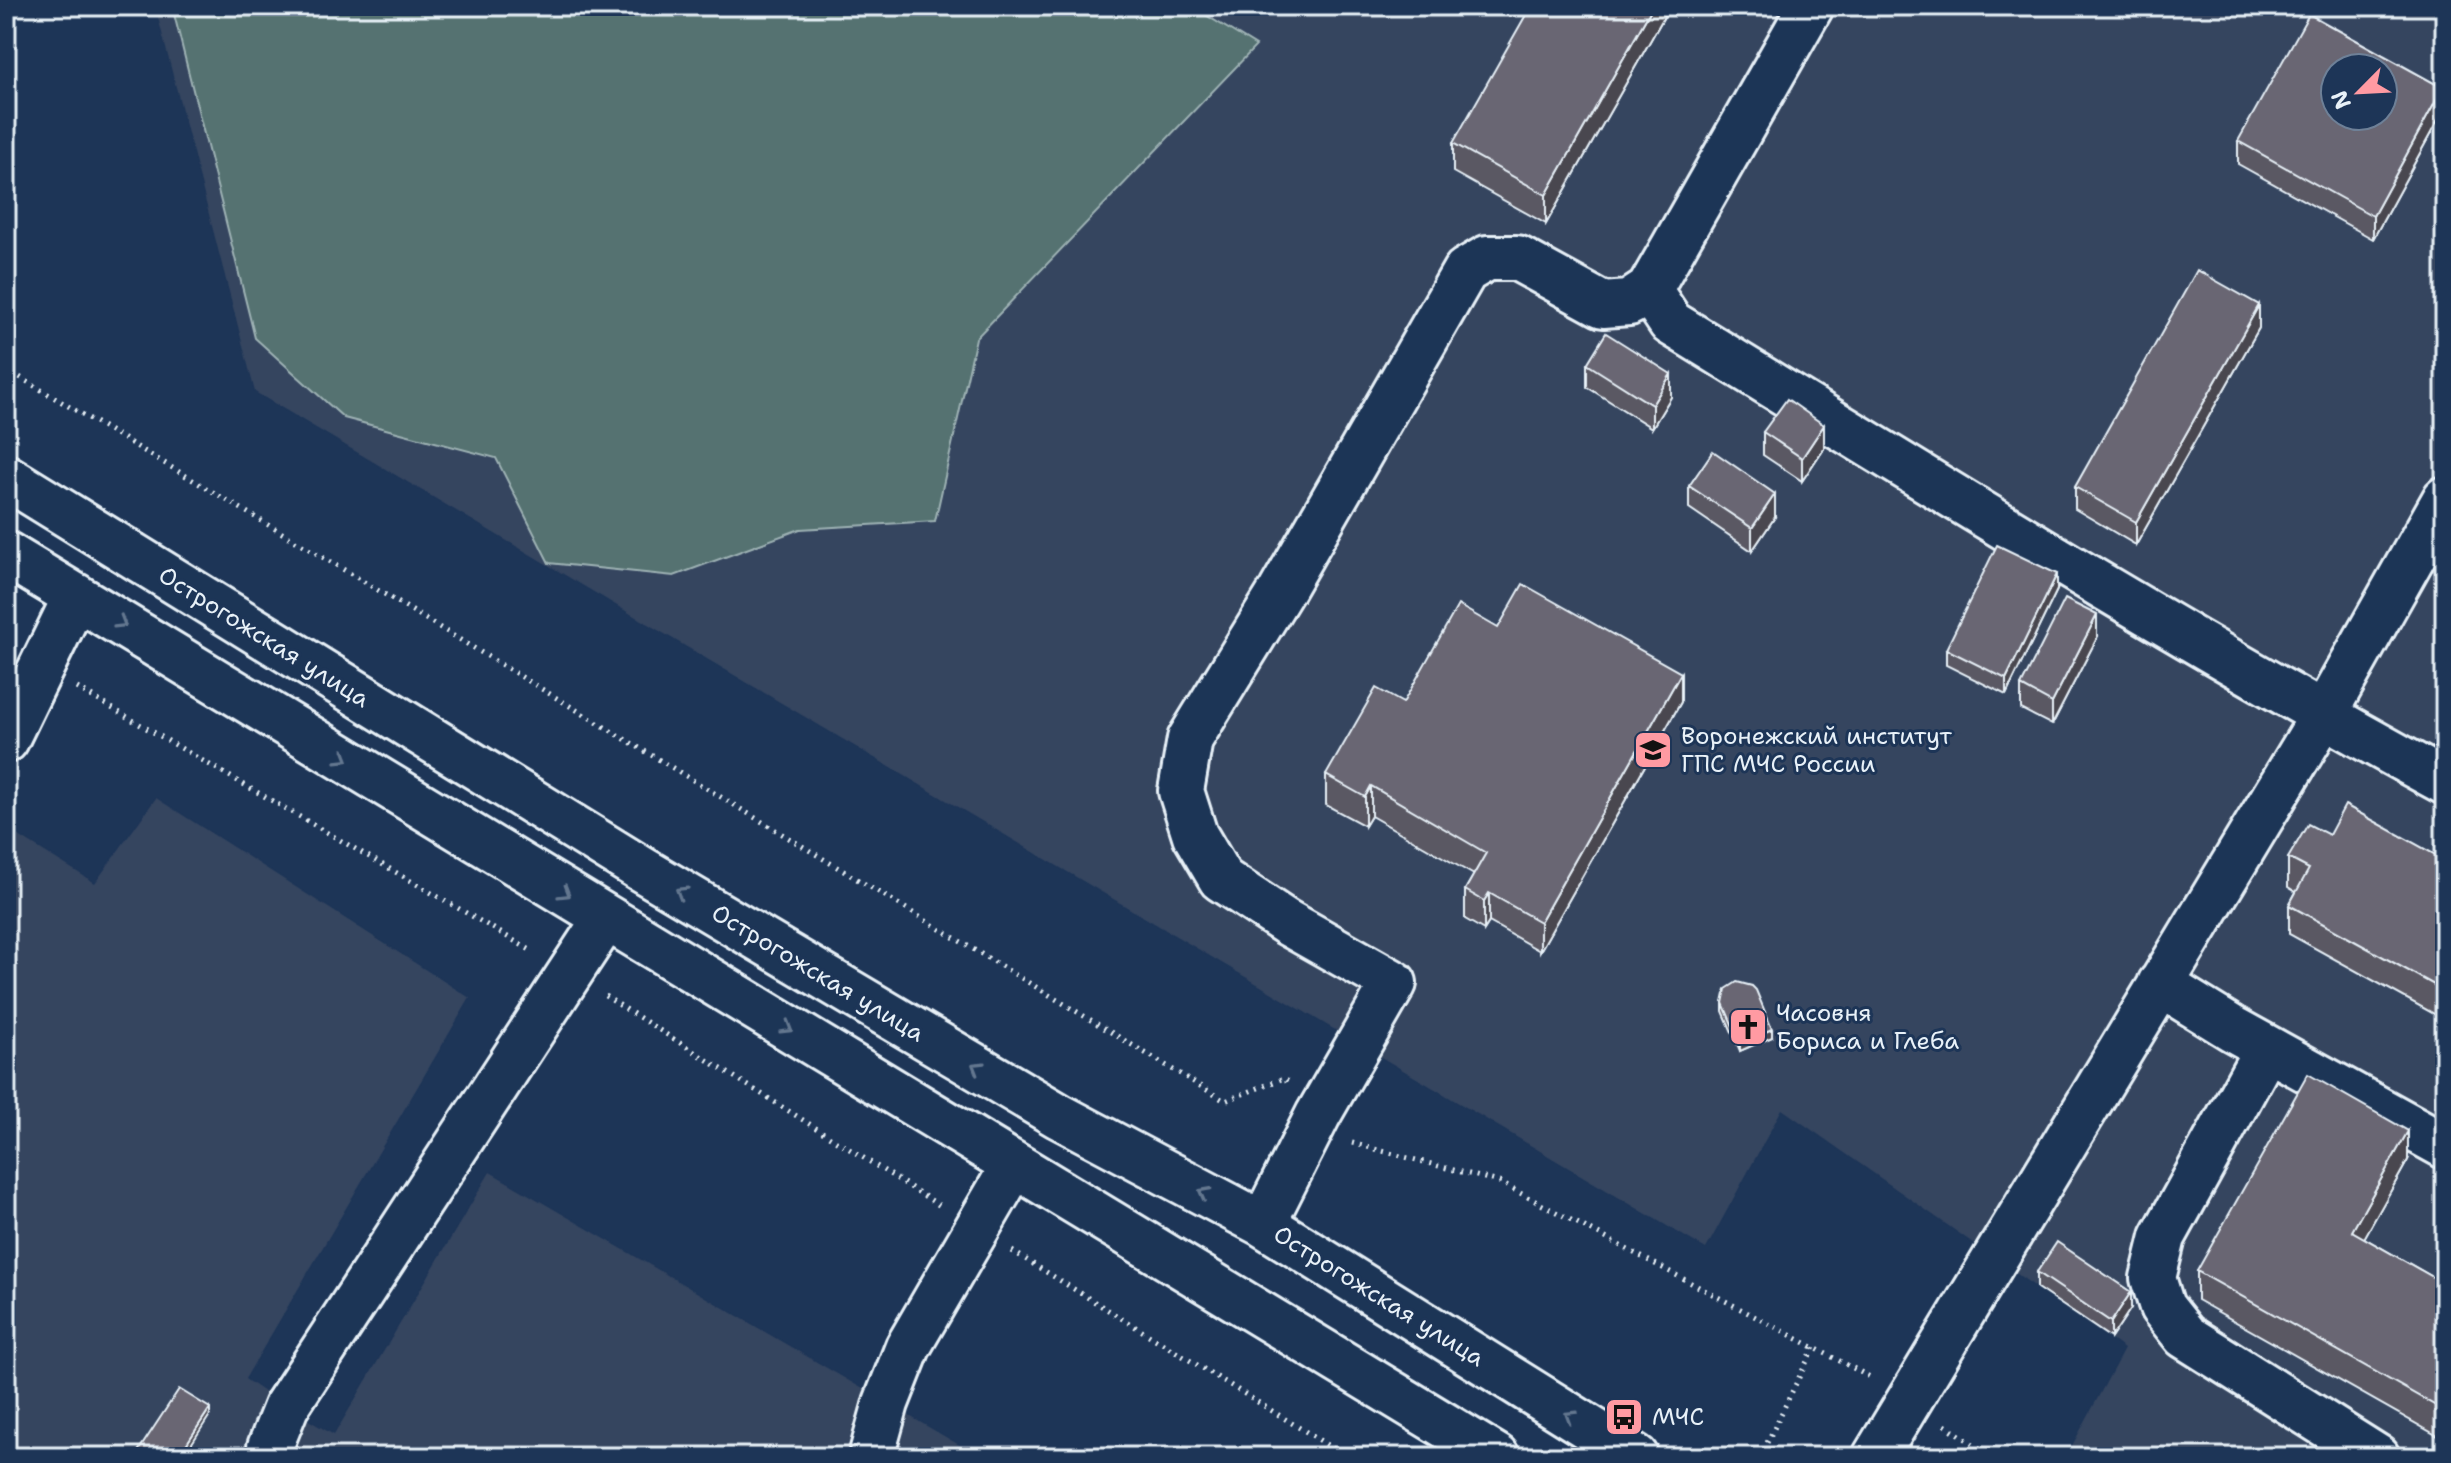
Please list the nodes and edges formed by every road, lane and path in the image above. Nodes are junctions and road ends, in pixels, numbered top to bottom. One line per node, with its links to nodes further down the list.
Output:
1 (1811, 6): 2 (street)
2 (1649, 290): 9 (street); 16 (street)
3 (6, 369): 16 (path)
4 (6, 477): 19 (street, Острогожская улица, one-way to 4)
5 (2445, 499): 9 (street)
6 (6, 554): 7 (street)
7 (76, 596): 8 (street); 12 (street, one-way to 12)
8 (41, 667): 10 (street); 13 (path)
9 (2323, 716): 11 (street); 14 (street)
10 (6, 740)
11 (2445, 782)
12 (606, 918): 13 (street); 18 (street, one-way to 18)
13 (569, 973): 20 (path); 23 (street)
14 (2160, 984): 15 (street); 22 (street)
15 (2267, 1048): 17 (street); 31 (street)
16 (1318, 1115): 19 (street); 21 (path)
17 (2445, 1146)
18 (1014, 1165): 20 (street); 26 (street)
19 (1263, 1224): 27 (street, Острогожская улица, one-way to 19)
20 (976, 1228): 24 (street); 25 (path)
21 (1814, 1347): 22 (path); 28 (path)
22 (1908, 1400): 29 (street); 30 (path)
23 (275, 1457)
24 (871, 1457)
25 (1347, 1457)
26 (1497, 1457)
27 (1636, 1457)
28 (1760, 1457)
29 (1875, 1457)
30 (1993, 1457)
31 (2377, 1457)

